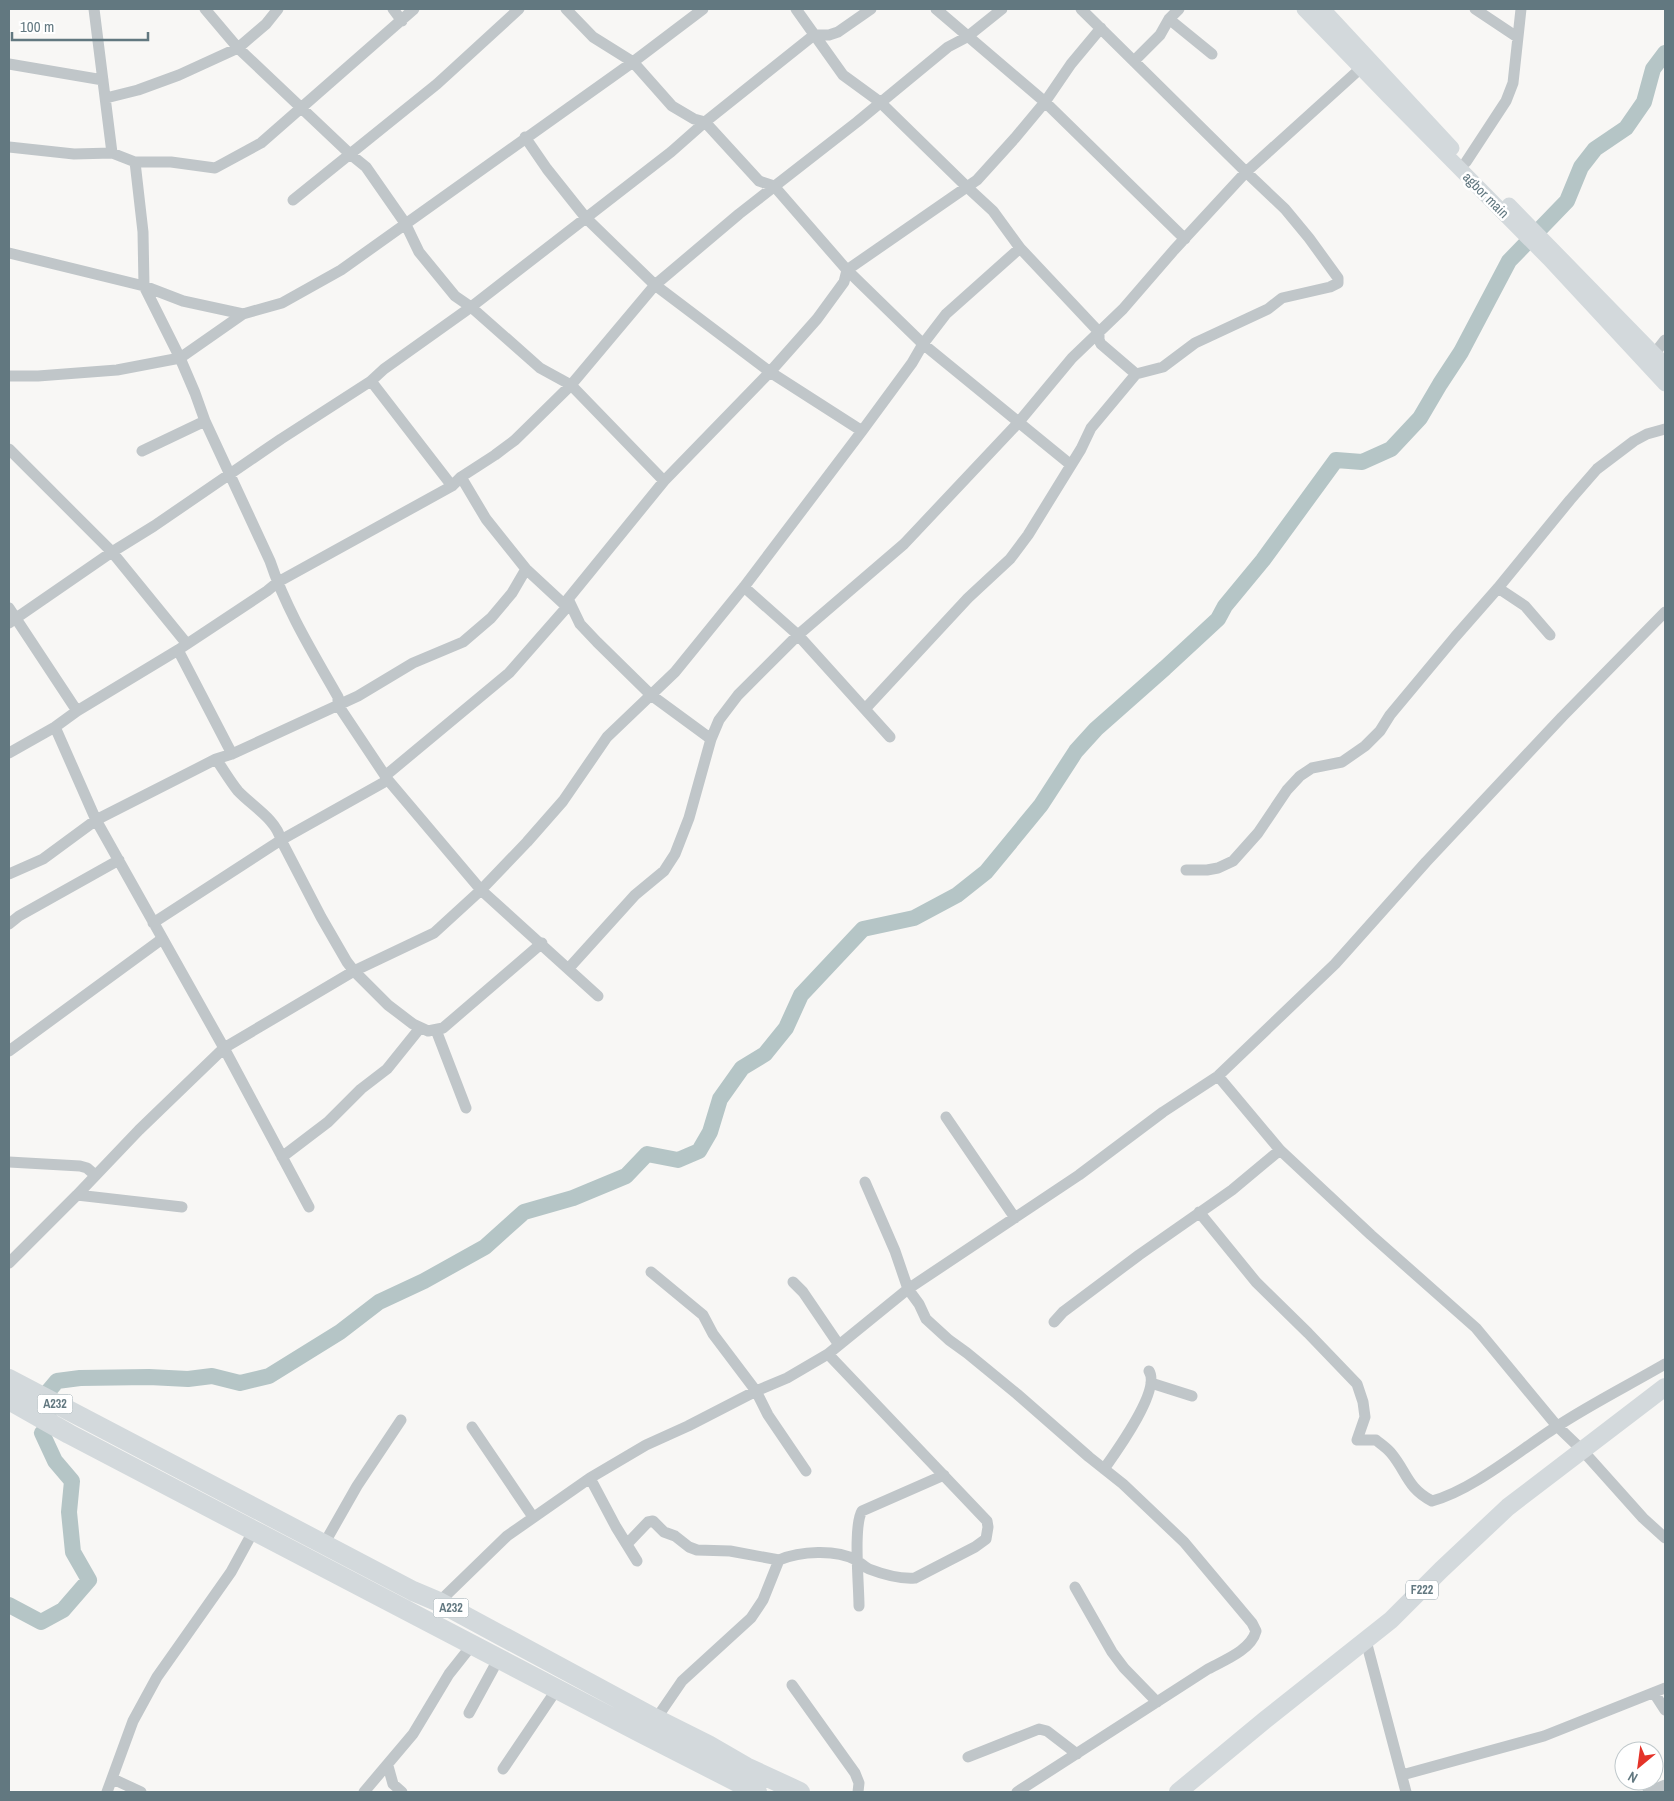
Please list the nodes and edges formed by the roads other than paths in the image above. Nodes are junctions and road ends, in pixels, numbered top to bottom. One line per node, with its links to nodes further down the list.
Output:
1 (94, 9): 31 (street)
2 (205, 9): 25 (street)
3 (278, 9): 25 (street)
4 (393, 9): 20 (street)
5 (414, 9): 20 (street)
6 (520, 9): 41 (street)
7 (566, 9): 28 (street)
8 (703, 9): 28 (street)
9 (796, 9): 22 (street)
10 (871, 9): 22 (street)
11 (936, 9): 23 (street)
12 (1002, 9): 23 (street)
13 (1081, 9): 21 (street)
14 (1179, 9): 19 (street)
15 (1304, 9): 30 (main road, agbor main)
16 (1323, 9): 32 (main road, agbor main)
17 (1475, 9): 24 (street)
18 (1521, 9): 24 (street)
19 (1169, 19): 26 (street); 27 (street)
20 (402, 21): 36 (street)
21 (1101, 28): 27 (street); 35 (street)
22 (814, 35): 34 (street); 37 (street)
23 (967, 37): 34 (street); 35 (street)
24 (1517, 37): 43 (street)
25 (238, 48): 33 (street); 36 (street)
26 (1212, 54)
27 (1134, 61): 44 (street)
28 (633, 62): 37 (street); 38 (street)
29 (9, 64): 31 (street)
30 (1361, 68): 32 (main road, agbor main); 44 (street)
31 (103, 80): 33 (street)
32 (1393, 92): 43 (main road, agbor main); 50 (main road, agbor main)
33 (106, 98): 40 (street)
34 (880, 102): 45 (street); 46 (street)
35 (1044, 102): 46 (street); 51 (street)
36 (302, 107): 41 (street); 42 (street)
37 (705, 122): 45 (street); 48 (street)
38 (525, 137): 48 (street); 49 (street)
39 (9, 147): 40 (street)
40 (112, 153): 42 (street)
41 (350, 154): 47 (street); 49 (street)
42 (135, 162): 57 (street)
43 (1466, 162): 50 (main road, agbor main)
44 (1246, 172): 51 (street); 67 (street)
45 (774, 186): 55 (street); 56 (street)
46 (967, 187): 52 (street); 55 (street)
47 (293, 200)
48 (586, 218): 56 (street); 58 (street)
49 (405, 223): 58 (street); 59 (street)
50 (1527, 229): 54 (main road, agbor main)
51 (1185, 239): 60 (street)
52 (1020, 248): 60 (street); 62 (street)
53 (9, 253): 57 (street)
54 (1553, 256): 63 (main road, agbor main); 70 (main road, agbor main)
55 (847, 270): 62 (street); 66 (street)
56 (655, 285): 66 (street); 71 (street)
57 (144, 286): 59 (street); 64 (street)
58 (471, 307): 69 (street); 71 (street)
59 (243, 314): 64 (street)
60 (1099, 332): 67 (street); 73 (street)
61 (1665, 340): 63 (street)
62 (923, 344): 73 (street); 75 (street)
63 (1654, 354): 65 (main road, agbor main)
64 (180, 358): 68 (street); 72 (street)
65 (1665, 365)
66 (770, 372): 75 (street); 81 (street)
67 (1136, 374): 78 (street)
68 (9, 376)
69 (370, 381): 79 (street); 82 (street)
70 (1665, 384)
71 (571, 385): 80 (street); 81 (street)
72 (205, 421): 77 (street); 79 (street)
73 (1018, 423): 78 (street); 93 (street)
74 (1665, 429): 87 (street)
75 (862, 431): 86 (street)
76 (9, 449): 83 (street)
77 (142, 452)
78 (1071, 465): 98 (street)
79 (230, 474): 83 (street); 85 (street)
80 (461, 477): 82 (street); 84 (street)
81 (664, 481): 88 (street)
82 (452, 486): 85 (street)
83 (112, 552): 90 (street); 95 (street)
84 (526, 570): 88 (street); 97 (street)
85 (278, 582): 95 (street); 97 (street)
86 (744, 587): 93 (street); 96 (street)
87 (1498, 588): 94 (street); 110 (street)
88 (568, 603): 91 (street); 92 (street)
89 (1665, 612): 124 (street)
90 (11, 616): 99 (street)
91 (558, 618): 92 (street); 106 (street)
92 (580, 624): 96 (street)
93 (798, 635): 98 (street); 102 (street)
94 (1550, 635)
95 (182, 647): 99 (street); 104 (street)
96 (651, 695): 102 (street); 112 (street)
97 (338, 705): 104 (street); 106 (street)
98 (865, 709): 101 (street)
99 (77, 711): 100 (street)
100 (55, 727): 103 (street); 107 (street)
101 (890, 737)
102 (711, 739): 117 (street)
103 (9, 753)
104 (232, 754): 105 (street)
105 (216, 759): 107 (street); 108 (street)
106 (387, 778): 108 (street); 112 (street)
107 (96, 820): 109 (street); 111 (street)
108 (281, 840): 113 (street); 118 (street)
109 (119, 860): 113 (street); 114 (street)
110 (1186, 870)
111 (9, 874)
112 (482, 890): 116 (street); 118 (street)
113 (153, 923): 115 (street)
114 (9, 924)
115 (162, 939): 122 (street); 123 (street)
116 (542, 943): 117 (street); 121 (street)
117 (569, 968): 119 (street)
118 (354, 971): 120 (street); 122 (street)
119 (598, 996)
120 (420, 1028): 121 (street); 128 (street)
121 (436, 1030): 125 (street)
122 (224, 1048): 128 (street); 130 (street)
123 (9, 1051)
124 (1218, 1076): 127 (street); 136 (street)
125 (466, 1108)
126 (946, 1117): 136 (street)
127 (1280, 1150): 135 (street); 150 (street)
128 (282, 1157): 134 (street)
129 (9, 1162): 130 (street)
130 (95, 1176): 132 (street)
131 (865, 1182): 140 (street)
132 (77, 1194): 133 (street); 137 (street)
133 (182, 1207)
134 (309, 1207)
135 (1199, 1212): 141 (street); 150 (street)
136 (1015, 1218): 140 (street)
137 (9, 1263)
138 (651, 1272): 147 (street)
139 (793, 1282): 142 (street)
140 (908, 1289): 142 (street); 153 (street)
141 (1054, 1322)
142 (839, 1345): 143 (street)
143 (828, 1354): 147 (street); 155 (street)
144 (1665, 1364): 150 (street)
145 (1665, 1388): 152 (main road, F222)
146 (10, 1390): 158 (highway, A232); 160 (highway, A232)
147 (756, 1391): 154 (street); 156 (street)
148 (1192, 1396): 153 (street)
149 (401, 1420): 160 (street)
150 (1557, 1426): 152 (street)
151 (472, 1427): 157 (street)
152 (1582, 1450): 159 (street); 170 (main road, F222)
153 (1104, 1469): 177 (street)
154 (806, 1472)
155 (944, 1475): 164 (street); 164 (street)
156 (590, 1478): 157 (street); 161 (street)
157 (533, 1517): 168 (street)
158 (254, 1530): 166 (highway, A232); 186 (street)
159 (1665, 1538)
160 (324, 1544): 165 (highway, A232)
161 (627, 1544): 162 (street); 163 (street)
162 (779, 1560): 164 (street); 180 (street)
163 (637, 1561)
164 (858, 1561): 169 (street)
165 (364, 1565): 166 (highway); 168 (highway, A232)
166 (353, 1582): 171 (highway, A232)
167 (1075, 1587): 177 (street)
168 (439, 1602): 180 (highway, A232)
169 (859, 1606)
170 (1366, 1641): 185 (street); 196 (main road, F222)
171 (472, 1645): 172 (highway, A232); 183 (street)
172 (499, 1658): 175 (highway, A232); 179 (street)
173 (792, 1685): 194 (street)
174 (1665, 1688): 176 (street)
175 (557, 1689): 184 (street); 192 (highway, A232)
176 (1654, 1693): 178 (street); 185 (street)
177 (1157, 1702): 181 (street)
178 (1665, 1710)
179 (468, 1713)
180 (656, 1719): 193 (highway, A232)
181 (1077, 1754): 182 (street); 195 (street)
182 (968, 1757)
183 (388, 1766): 190 (street); 191 (street)
184 (503, 1769)
185 (1402, 1775): 197 (street)
186 (113, 1779): 188 (street); 189 (street)
187 (1665, 1785): 198 (street)
188 (107, 1792)
189 (141, 1792)
190 (364, 1792)
191 (402, 1792)
192 (757, 1792)
193 (800, 1792)
194 (858, 1792)
195 (1017, 1792)
196 (1178, 1792)
197 (1406, 1792)
198 (1648, 1792)

